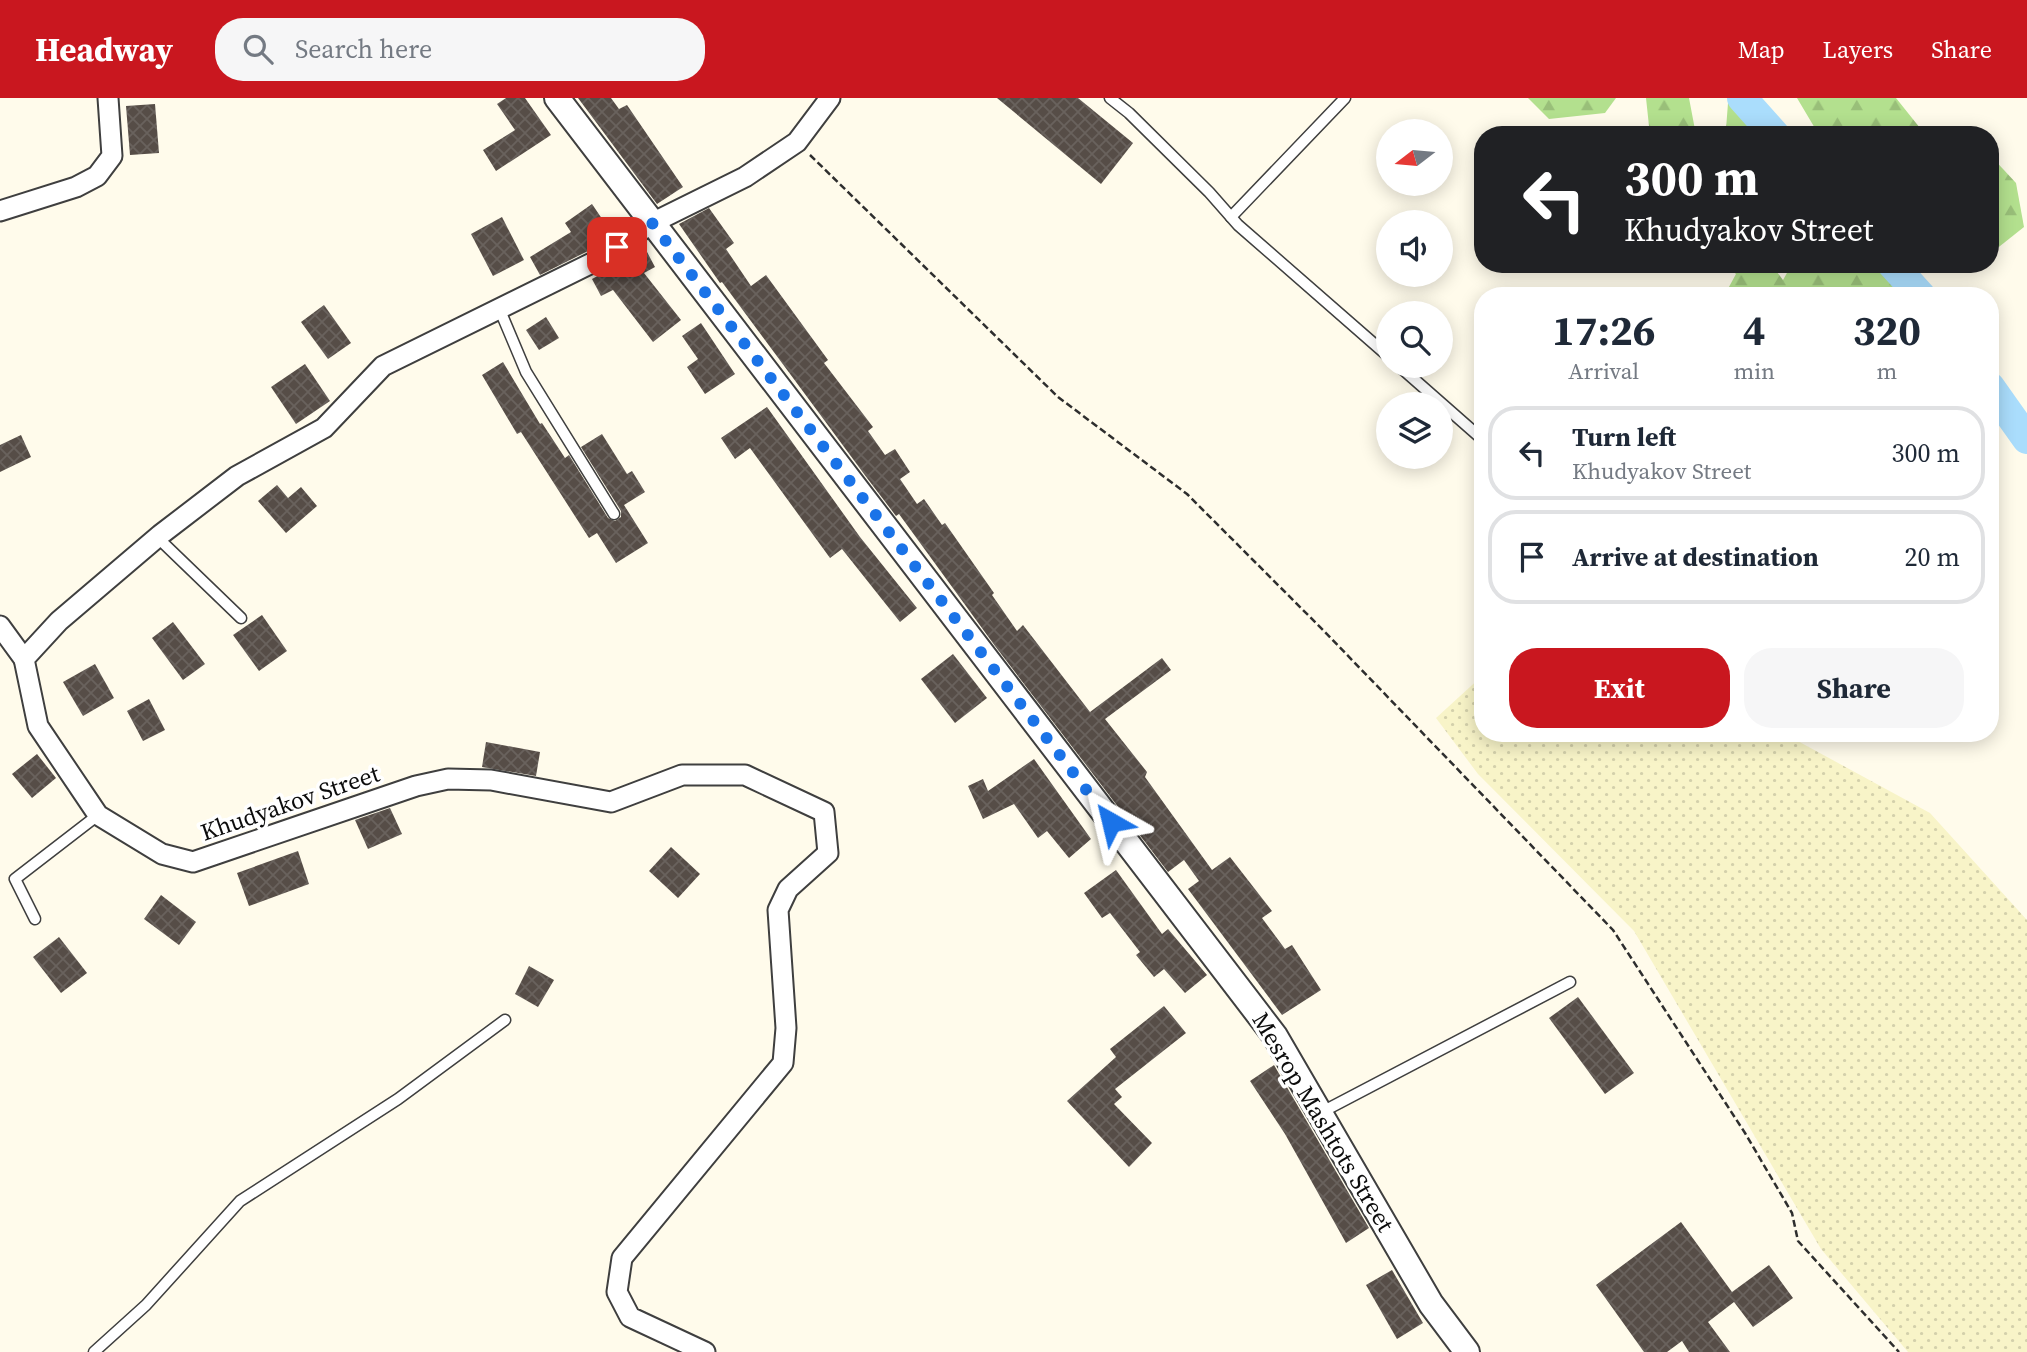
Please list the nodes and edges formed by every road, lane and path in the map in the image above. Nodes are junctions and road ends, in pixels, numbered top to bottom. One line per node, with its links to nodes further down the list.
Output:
1 (108, 98): 7 (street)
2 (557, 98): 9 (street, Mesrop Mashtots Street)
3 (830, 98): 6 (street)
4 (1110, 98): 8 (lane)
5 (1345, 98): 8 (lane)
6 (797, 142): 9 (street); 27 (path)
7 (0, 211)
8 (1231, 217): 11 (lane)
9 (652, 223): 10 (street); 23 (street, Mesrop Mashtots Street)
10 (499, 308): 14 (lane); 15 (street)
11 (1376, 345)
12 (1413, 378): 13 (lane)
13 (1474, 432)
14 (614, 514)
15 (157, 537): 16 (lane); 18 (street)
16 (241, 618)
17 (0, 626): 18 (street)
18 (24, 659): 19 (street, Khudyakov Street)
19 (98, 815): 20 (lane); 25 (street, Khudyakov Street)
20 (36, 919)
21 (1570, 982): 23 (lane)
22 (505, 1020): 24 (lane)
23 (1320, 1114): 26 (street, Mesrop Mashtots Street)
24 (94, 1352)
25 (705, 1352)
26 (1467, 1352)
27 (1899, 1352)

